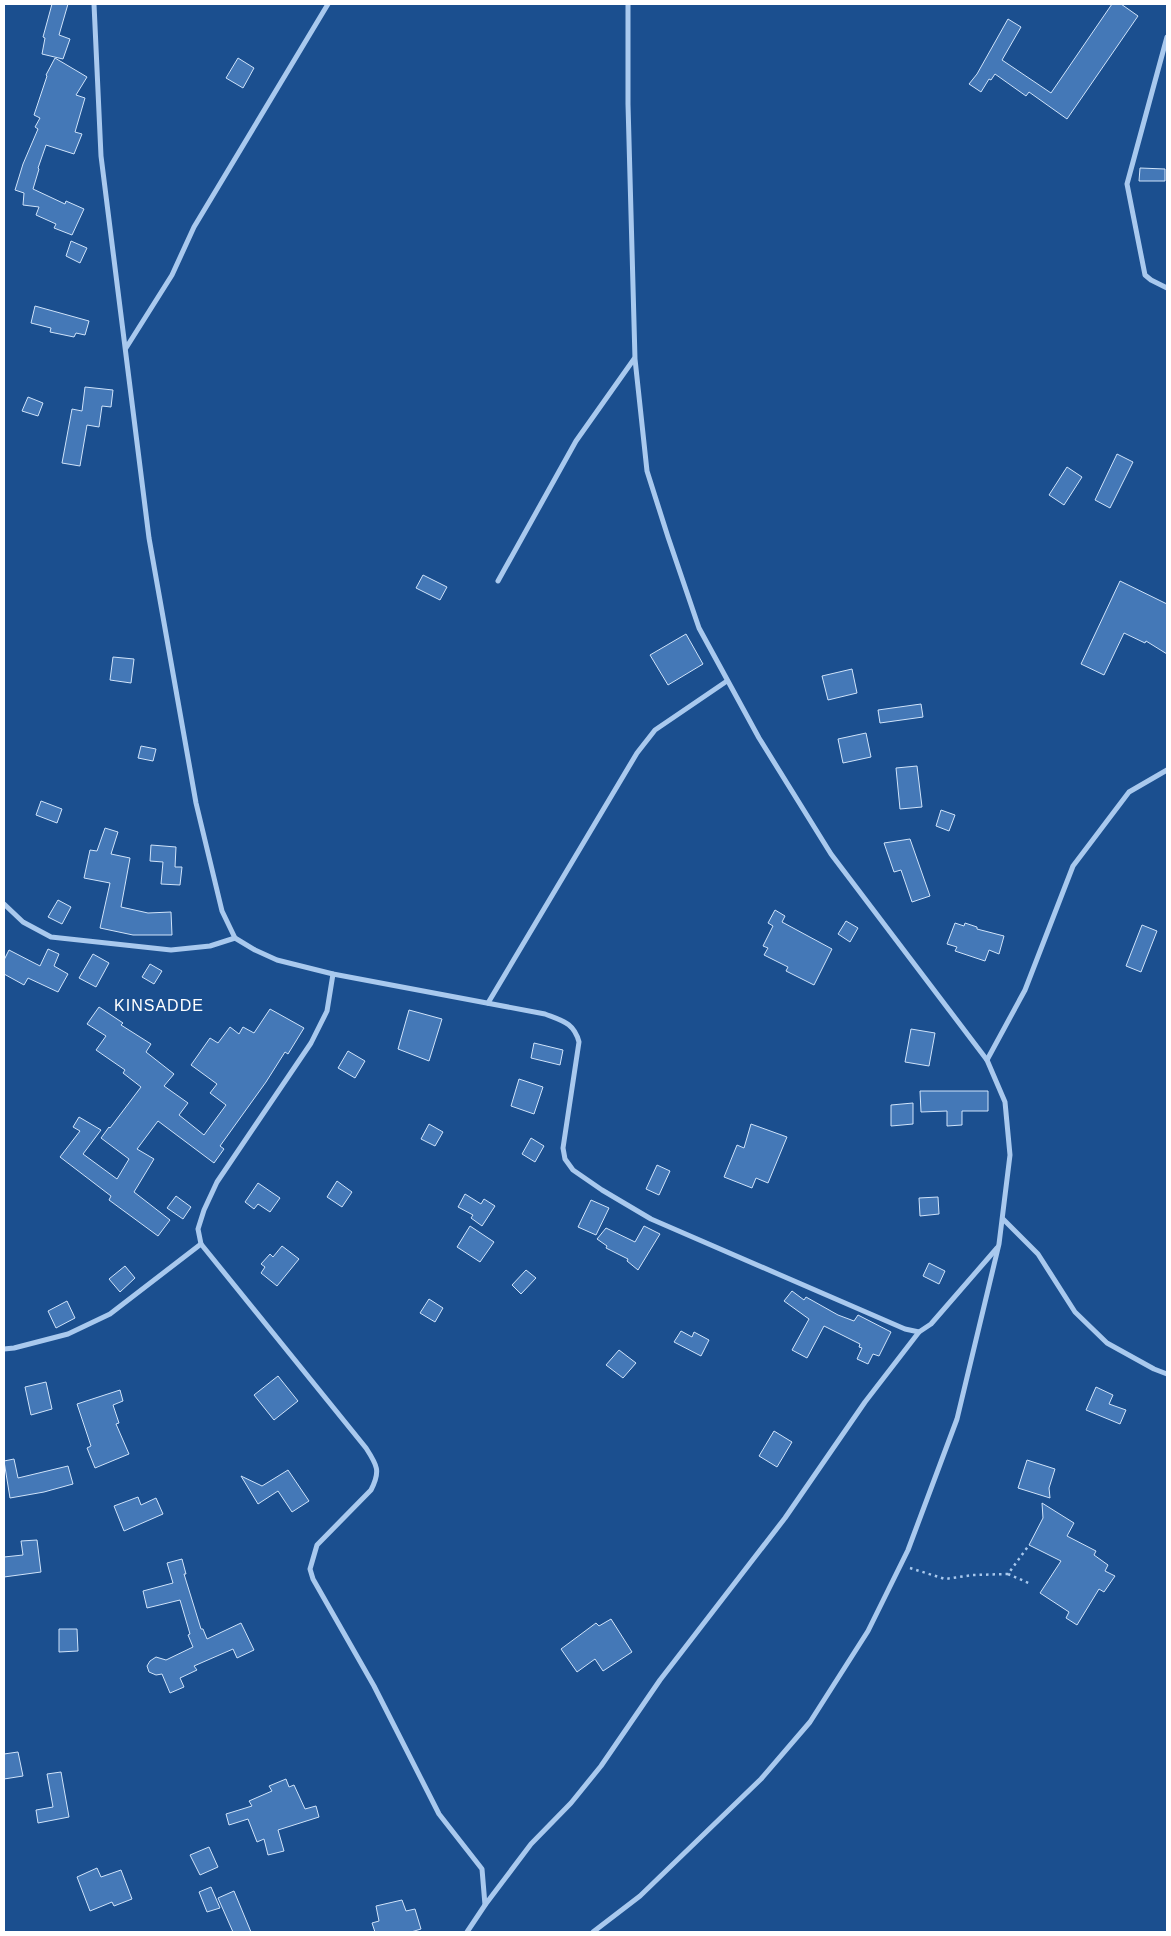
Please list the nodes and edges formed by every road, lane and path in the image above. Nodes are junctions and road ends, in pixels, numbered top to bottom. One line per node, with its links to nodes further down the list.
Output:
1 (94, 4): 6 (street)
2 (328, 4): 6 (street)
3 (628, 4): 7 (street)
4 (1167, 37): 5 (street)
5 (1167, 288)
6 (126, 348): 12 (street)
7 (634, 359): 8 (street); 9 (street)
8 (498, 581)
9 (727, 681): 14 (street); 15 (street)
10 (1167, 770): 15 (street)
11 (4, 904): 12 (street)
12 (235, 938): 13 (street)
13 (332, 974): 14 (street); 17 (street)
14 (488, 1003): 19 (street)
15 (987, 1060): 16 (street)
16 (1003, 1219): 18 (street); 21 (street)
17 (202, 1244): 20 (street); 26 (street)
18 (999, 1244): 19 (street); 23 (street)
19 (919, 1332): 26 (street)
20 (4, 1349)
21 (1167, 1374)
22 (1029, 1545): 24 (path)
23 (900, 1565): 24 (path); 28 (street)
24 (1008, 1574): 25 (path)
25 (1031, 1584)
26 (485, 1905): 27 (street)
27 (467, 1932)
28 (594, 1932)

